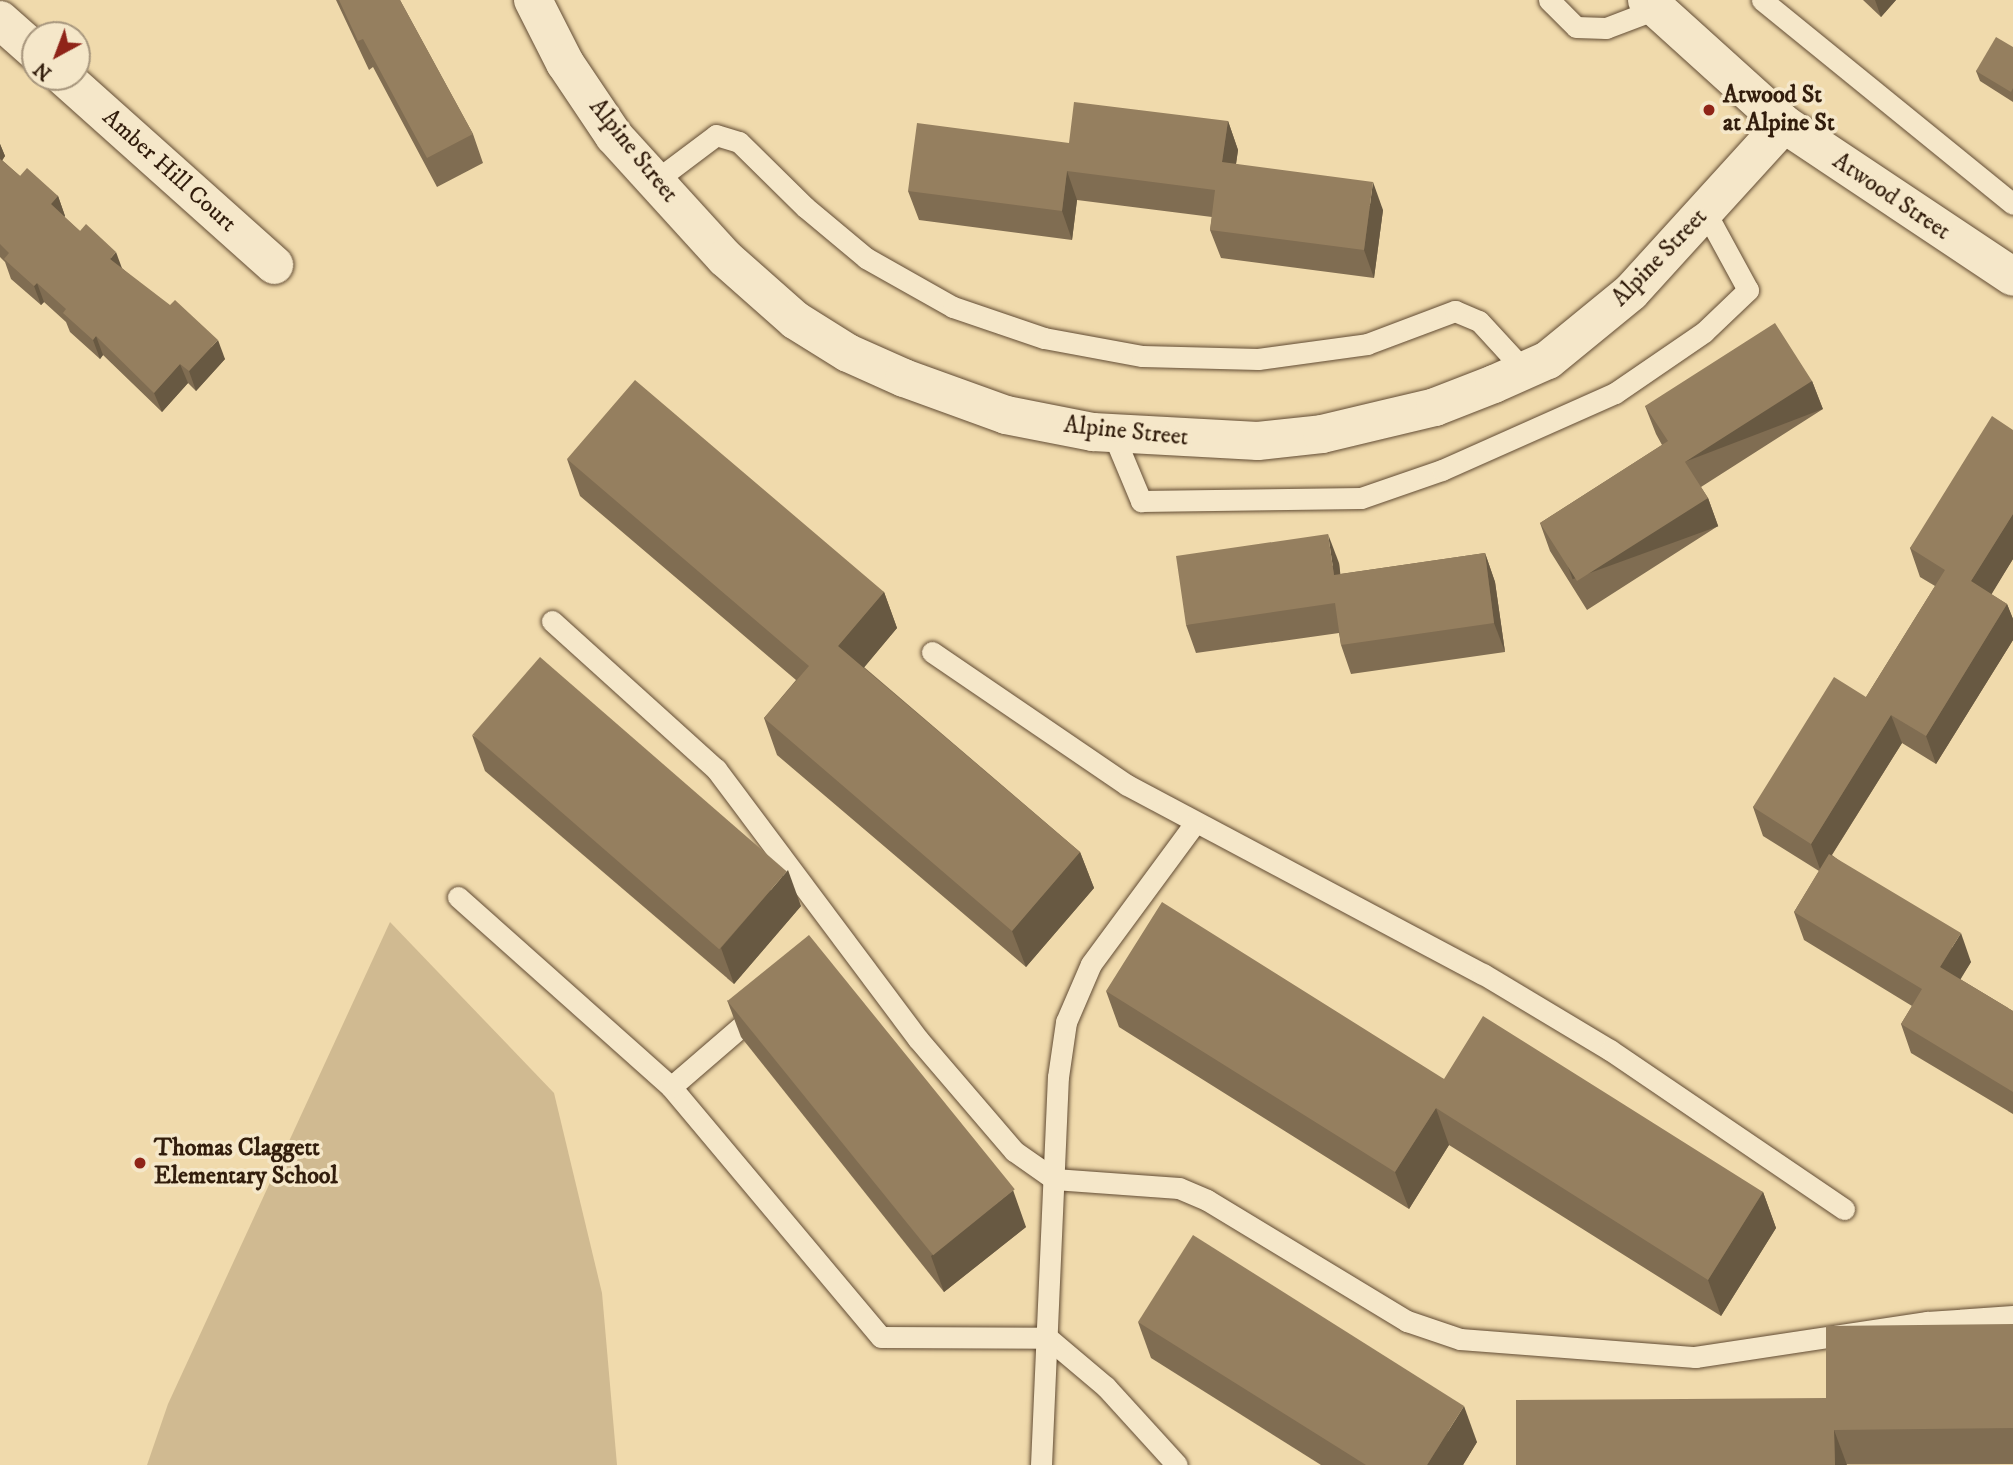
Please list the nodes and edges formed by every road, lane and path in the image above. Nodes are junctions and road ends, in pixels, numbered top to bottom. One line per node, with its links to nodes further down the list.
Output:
1 (533, 0): 9 (street, Alpine Street)
2 (1549, 0): 4 (lane)
3 (1762, 0): 10 (lane)
4 (1651, 5): 8 (street, Atwood Street)
5 (0, 20): 6 (street)
6 (21, 39)
7 (80, 91): 12 (street, Amber Hill Court)
8 (1784, 124): 11 (street, Alpine Street); 13 (street, Atwood Street)
9 (655, 181): 14 (lane); 15 (street, Alpine Street)
10 (2013, 204)
11 (1705, 211): 14 (street, Alpine Street); 15 (lane)
12 (274, 265)
13 (2013, 277)
14 (1524, 370): 15 (street, Alpine Street)
15 (1113, 434)
16 (552, 621): 20 (lane)
17 (932, 652): 18 (lane)
18 (1195, 823): 24 (lane); 25 (lane)
19 (458, 897): 23 (lane)
20 (843, 938): 21 (lane); 24 (lane)
21 (823, 956)
22 (772, 1000): 23 (lane)
23 (671, 1087): 27 (lane)
24 (1054, 1179): 26 (lane); 27 (lane)
25 (1844, 1209)
26 (2013, 1316)
27 (1048, 1338): 28 (lane); 29 (lane)
28 (1041, 1465)
29 (1177, 1465)

